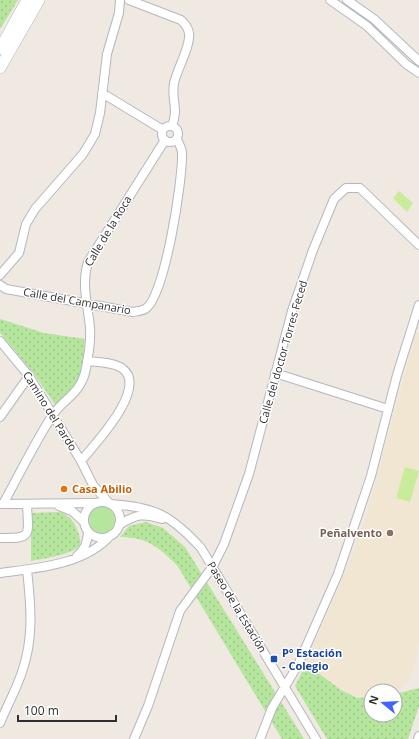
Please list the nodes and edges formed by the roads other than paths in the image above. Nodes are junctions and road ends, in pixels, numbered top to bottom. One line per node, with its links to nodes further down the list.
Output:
1 (27, 0): 7 (main road)
2 (39, 0): 9 (main road)
3 (120, 0): 11 (street)
4 (129, 0): 12 (street)
5 (330, 0): 10 (street)
6 (347, 0): 8 (street)
7 (0, 49)
8 (419, 61)
9 (0, 68)
10 (419, 73)
11 (102, 93): 13 (street); 17 (street)
12 (172, 126): 13 (street); 14 (street)
13 (163, 130): 15 (street)
14 (177, 139): 15 (street); 19 (street, Calle del Campanario)
15 (165, 140): 19 (street, Calle de la Roca)
16 (419, 245): 23 (street, Calle del doctor Torres Feced)
17 (0, 275)
18 (0, 285): 19 (street, Calle del Campanario)
19 (88, 304): 22 (street, Calle de la Roca)
20 (419, 305): 25 (street)
21 (0, 341): 24 (street, Camino del Pardo)
22 (87, 361): 26 (street, Calle de la Roca); 28 (street)
23 (275, 373): 25 (street); 43 (street, Calle del doctor Torres Feced)
24 (29, 376): 26 (street, Camino del Pardo); 27 (street)
25 (388, 409): 46 (street)
26 (53, 414): 28 (street, Camino del Pardo); 33 (street, Calle de la Roca)
27 (0, 416)
28 (81, 461): 29 (street, Camino del Pardo)
29 (94, 485): 31 (street, Camino del Pardo); 32 (street, Camino del Pardo)
30 (0, 494): 33 (street)
31 (94, 503): 32 (street); 35 (street); 36 (street)
32 (110, 503): 37 (street, Paseo de la Estación); 38 (street)
33 (1, 504): 34 (street)
34 (27, 504): 35 (street); 41 (street)
35 (54, 504): 36 (street)
36 (83, 521): 39 (street)
37 (174, 523): 38 (street, Paseo de la Estación); 43 (street, Paseo de la Estación)
38 (119, 525): 40 (street)
39 (88, 532): 40 (street); 42 (street)
40 (111, 535): 42 (street)
41 (0, 538)
42 (75, 558): 44 (street)
43 (213, 566): 46 (street, Paseo de la Estación); 48 (street, Calle del doctor Torres Feced)
44 (27, 570): 45 (street); 47 (street)
45 (0, 574)
46 (285, 687): 49 (street); 50 (street, Paseo de la Estación)
47 (1, 718)
48 (134, 739)
49 (260, 739)
50 (316, 739)

